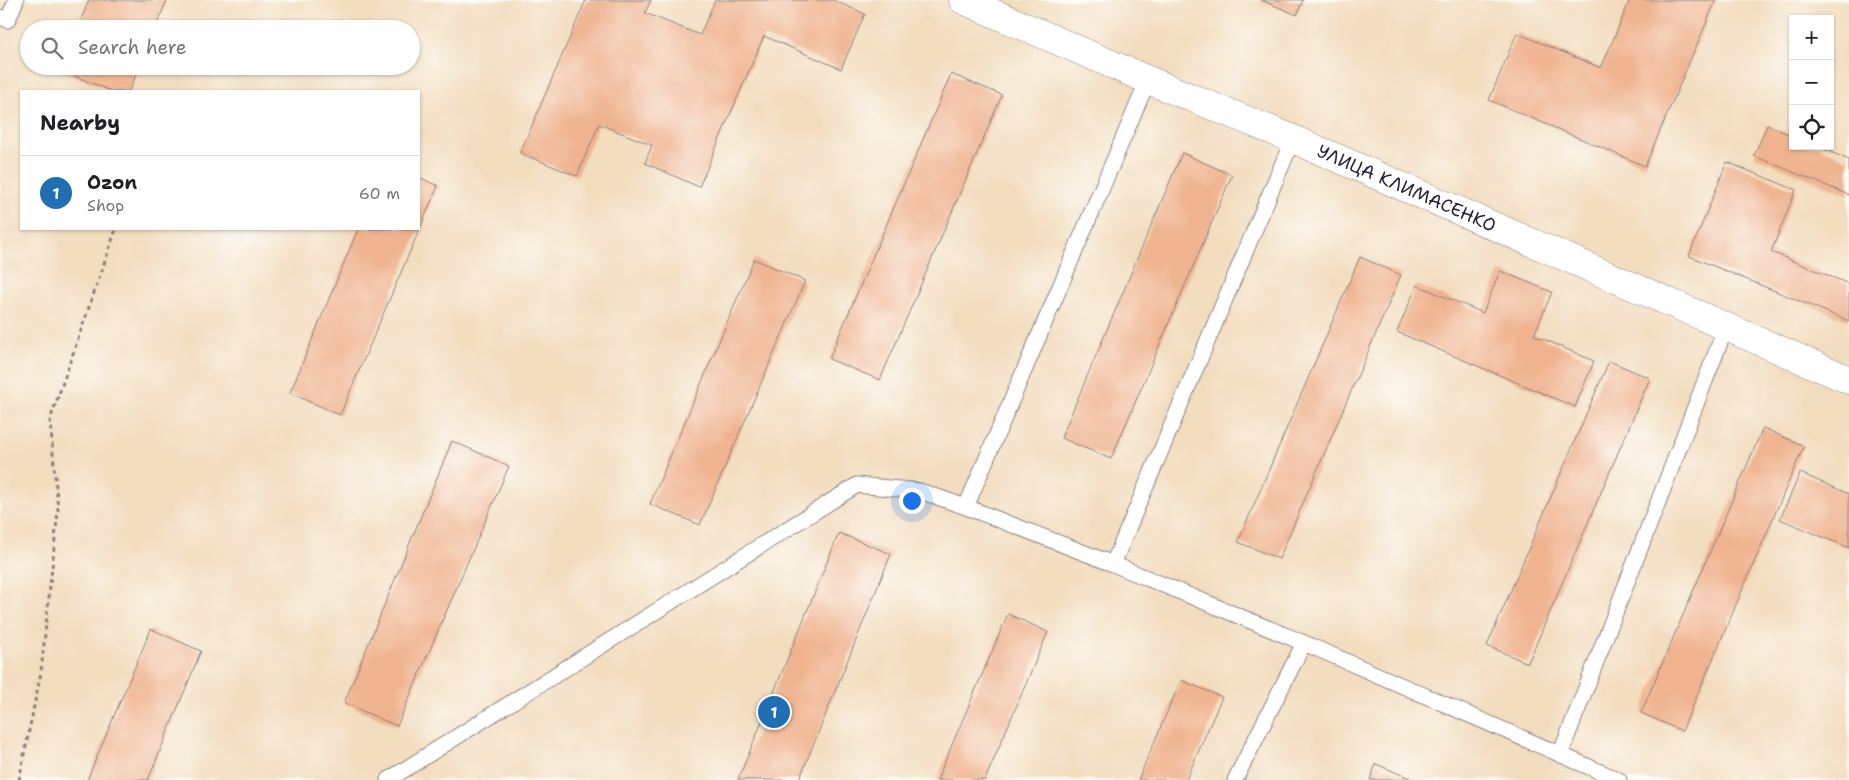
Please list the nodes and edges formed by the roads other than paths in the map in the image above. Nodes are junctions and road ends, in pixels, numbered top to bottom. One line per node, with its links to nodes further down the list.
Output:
1 (16, 0): 3 (lane)
2 (963, 0): 4 (street, УЛИЦА КЛИМАСЕНКО)
3 (0, 17)
4 (1148, 80): 5 (street, УЛИЦА КЛИМАСЕНКО); 8 (lane)
5 (1293, 139): 6 (street, УЛИЦА КЛИМАСЕНКО); 9 (lane)
6 (1726, 327): 7 (street, УЛИЦА КЛИМАСЕНКО); 11 (lane)
7 (1849, 380)
8 (966, 507): 9 (lane); 12 (lane)
9 (1113, 564): 10 (lane)
10 (1304, 643): 11 (lane); 13 (lane)
11 (1560, 755): 14 (lane)
12 (388, 780)
13 (1235, 780)
14 (1619, 780)

